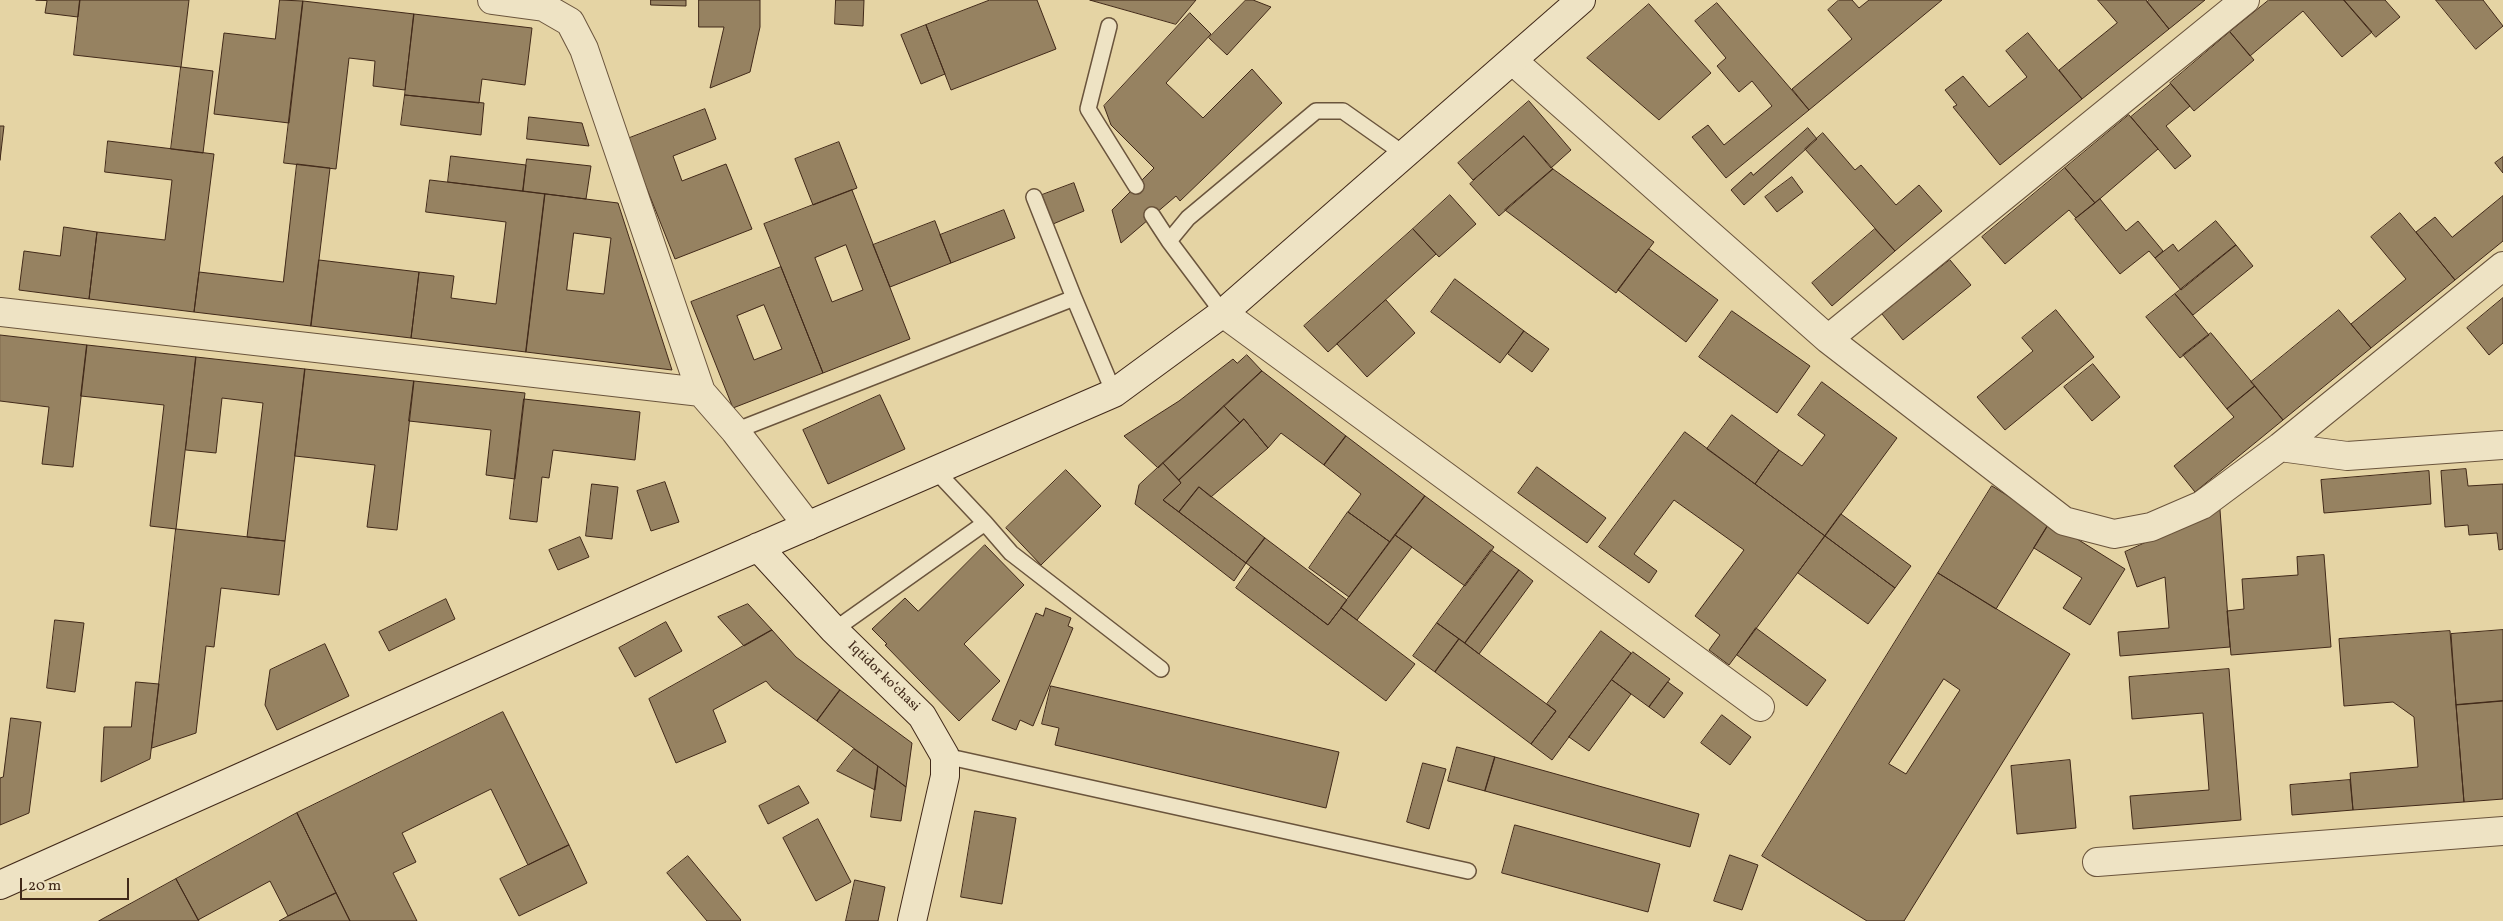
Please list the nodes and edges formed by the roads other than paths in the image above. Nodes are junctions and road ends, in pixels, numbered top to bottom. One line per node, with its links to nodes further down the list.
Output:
1 (492, 0): 16 (street)
2 (1581, 0): 5 (street)
3 (2245, 0): 15 (street)
4 (1109, 26): 7 (lane)
5 (1513, 61): 6 (street); 15 (street)
6 (1404, 154): 10 (lane); 14 (street)
7 (1136, 186)
8 (1034, 197): 12 (lane)
9 (1152, 216): 10 (lane)
10 (1170, 241): 14 (lane)
11 (2503, 266): 20 (street)
12 (1074, 298): 17 (lane); 18 (lane)
13 (0, 312): 16 (street)
14 (1223, 313): 17 (street); 27 (street)
15 (1828, 339): 20 (street)
16 (701, 392): 18 (street)
17 (1114, 393): 21 (street)
18 (735, 431): 23 (street)
19 (2503, 445): 20 (street)
20 (2280, 447)
21 (937, 472): 22 (lane); 23 (street)
22 (985, 523): 25 (lane); 26 (lane)
23 (808, 526): 24 (street)
24 (758, 547): 25 (street, Iqtidor koʻchasi); 32 (street)
25 (834, 630): 28 (street, Iqtidor koʻchasi)
26 (1161, 669)
27 (1760, 707)
28 (945, 756): 31 (lane); 33 (street)
29 (2503, 831): 30 (street)
30 (2097, 862)
31 (1468, 871)
32 (0, 885)
33 (912, 921)

